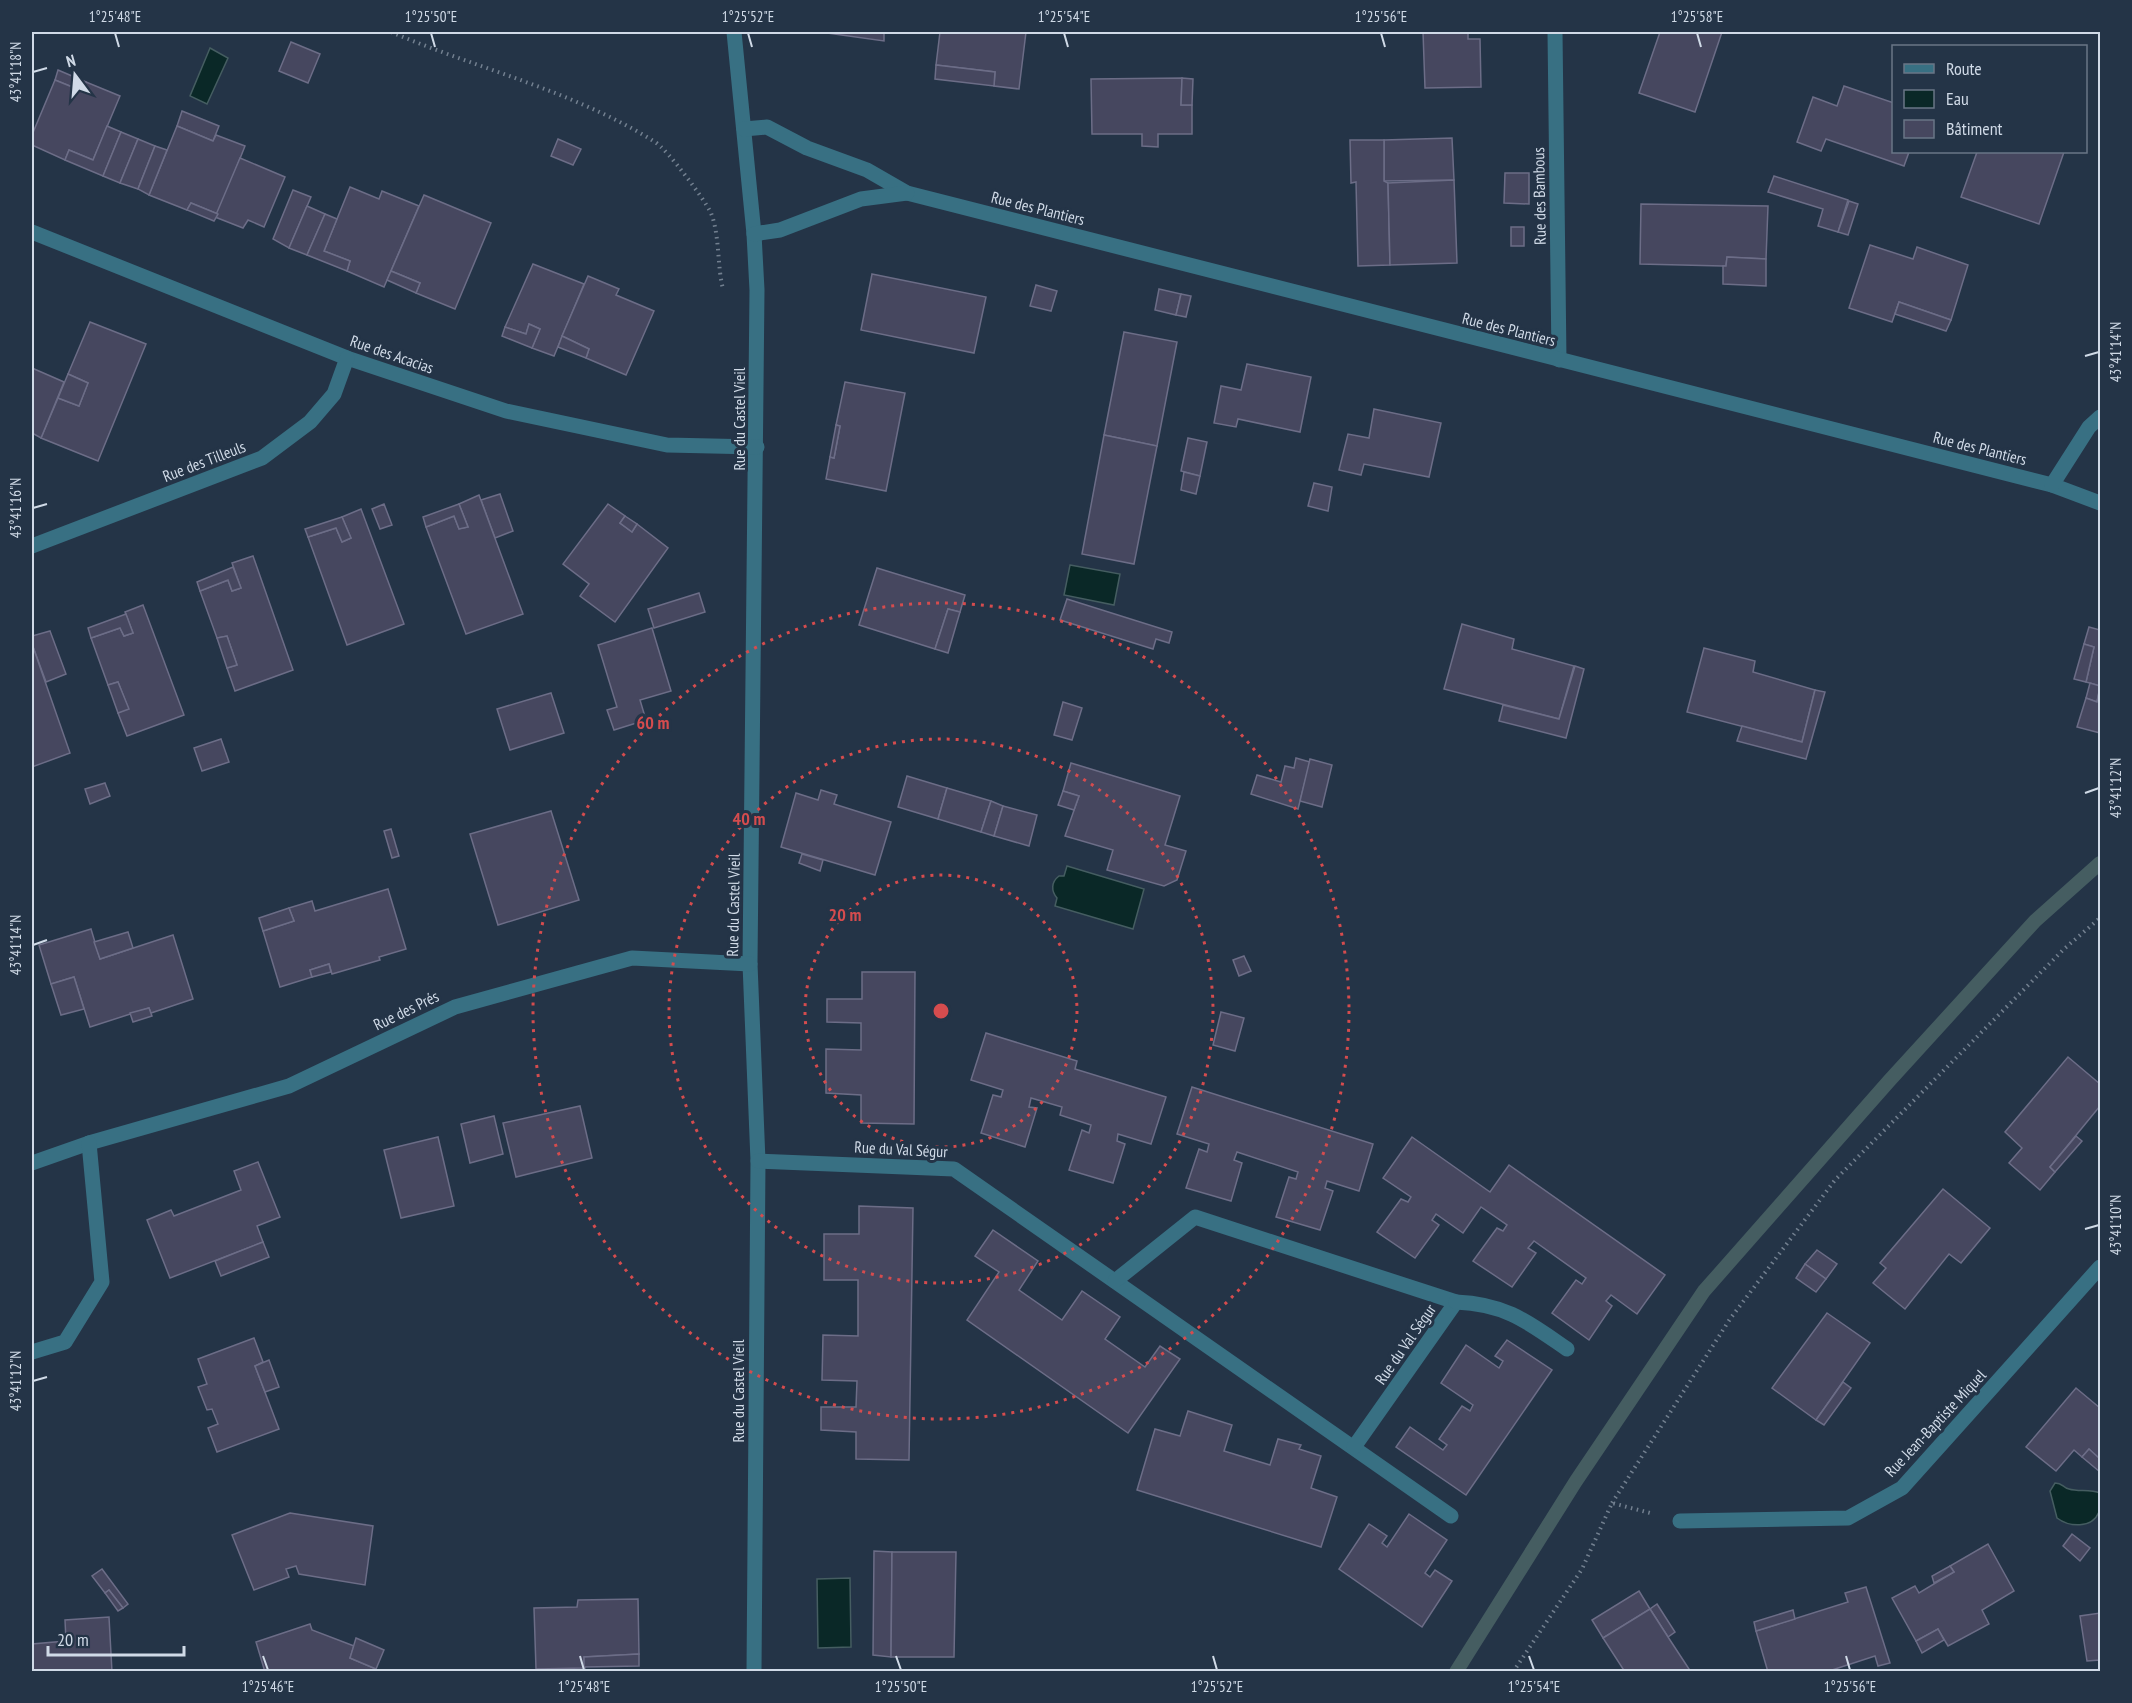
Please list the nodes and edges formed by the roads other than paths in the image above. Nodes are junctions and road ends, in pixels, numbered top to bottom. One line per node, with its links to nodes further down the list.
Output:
1 (734, 32): 3 (street, Rue du Castel Vieil)
2 (1555, 32): 8 (street, Rue des Bambous)
3 (744, 129): 4 (street, Rue des Plantiers); 6 (street, Rue du Castel Vieil)
4 (907, 193): 6 (street, Rue des Plantiers); 8 (street, Rue des Plantiers)
5 (32, 232): 7 (street, Rue des Acacias)
6 (754, 234): 10 (street, Rue du Castel Vieil)
7 (347, 358): 10 (street, Rue des Acacias); 13 (street, Rue des Tilleuls)
8 (1559, 360): 11 (street, Rue des Plantiers)
9 (2100, 417): 11 (street)
10 (757, 447): 14 (street, Rue du Castel Vieil)
11 (2052, 485): 12 (street, Rue des Plantiers)
12 (2100, 503)
13 (32, 546)
14 (750, 964): 15 (street, Rue des Prés); 16 (street, Rue du Castel Vieil)
15 (89, 1143): 17 (street, Rue des Prés); 22 (street)
16 (758, 1161): 19 (street, Rue du Val Ségur); 26 (street, Rue du Castel Vieil)
17 (32, 1163)
18 (2100, 1268): 25 (street, Rue Jean-Baptiste Miquel)
19 (1115, 1281): 20 (street, Rue du Val Ségur); 23 (street, Rue du Val Ségur)
20 (1456, 1302): 21 (street); 23 (street, Rue du Val Ségur)
21 (1567, 1349)
22 (32, 1352)
23 (1354, 1447): 24 (street)
24 (1451, 1516)
25 (1680, 1521)
26 (754, 1671)

